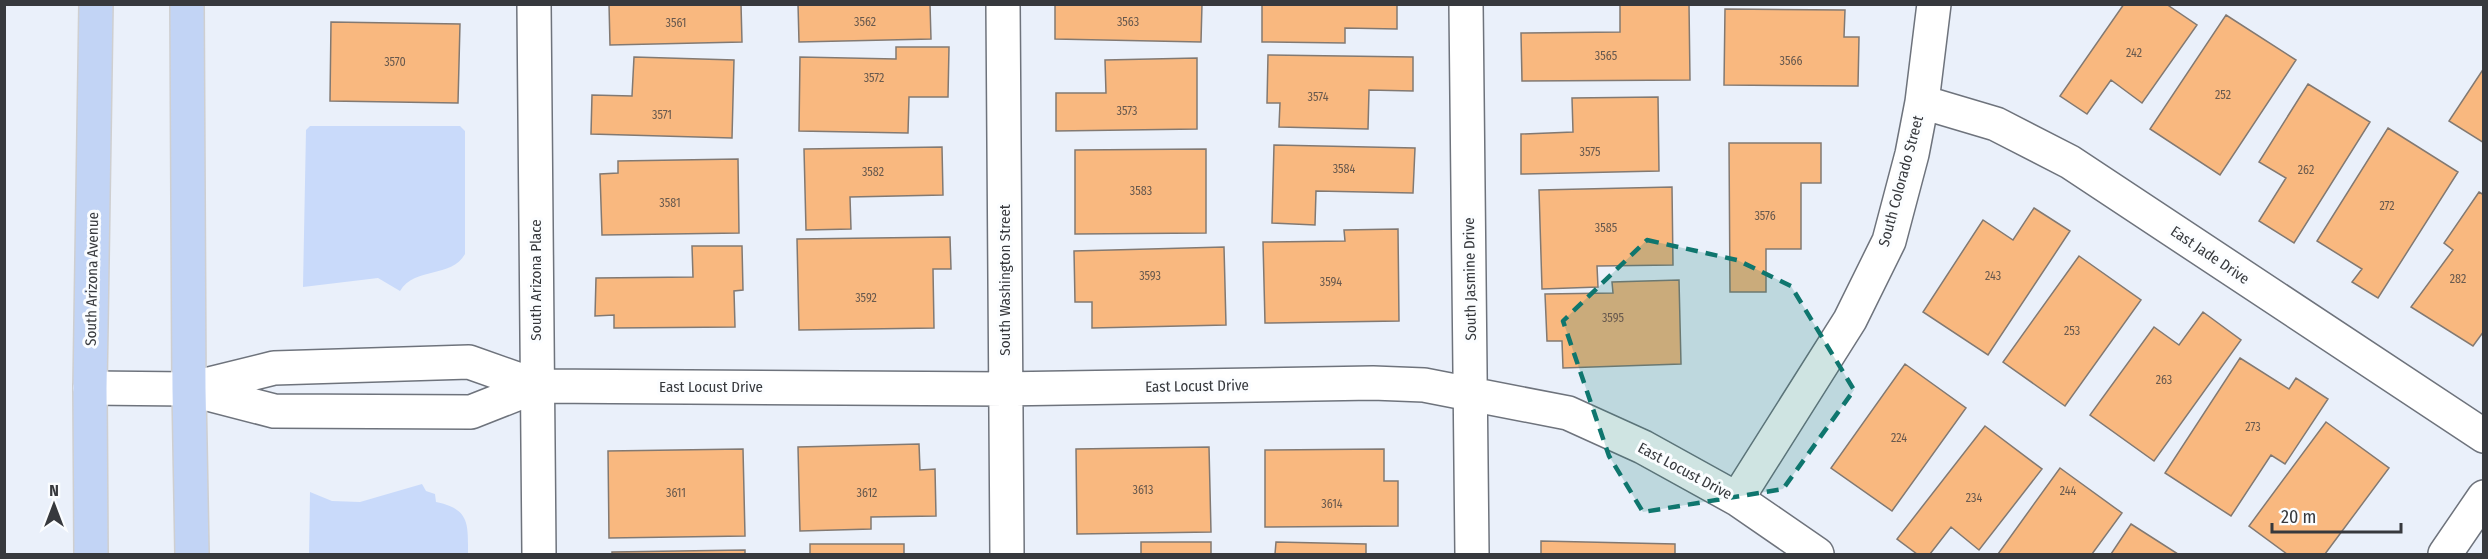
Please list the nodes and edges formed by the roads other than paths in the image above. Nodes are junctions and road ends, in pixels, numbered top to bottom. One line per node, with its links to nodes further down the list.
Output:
1 (96, 4): 9 (main road, South Arizona Avenue)
2 (187, 4): 10 (main road)
3 (534, 4): 8 (street, South Arizona Place)
4 (1003, 4): 11 (street, South Washington Street)
5 (1467, 4): 12 (street, South Jasmine Drive)
6 (1934, 4): 7 (street, South Colorado Street)
7 (1922, 102): 13 (street, East Jade Drive); 15 (street, South Colorado Street)
8 (537, 386): 10 (street, East Locust Drive); 10 (street, East Locust Drive); 11 (street, East Locust Drive); 18 (street, South Arizona Place)
9 (90, 388): 10 (street, East Locust Drive); 16 (main road, South Arizona Avenue)
10 (189, 389): 17 (main road)
11 (1005, 389): 12 (street, East Locust Drive); 19 (street, South Washington Street)
12 (1471, 393): 15 (street, East Locust Drive); 20 (street, South Jasmine Drive)
13 (2484, 436)
14 (2484, 496): 22 (street)
15 (1737, 498): 21 (street, East Locust Drive)
16 (91, 555)
17 (192, 555)
18 (538, 555)
19 (1007, 555)
20 (1472, 555)
21 (1817, 555)
22 (2445, 555)

